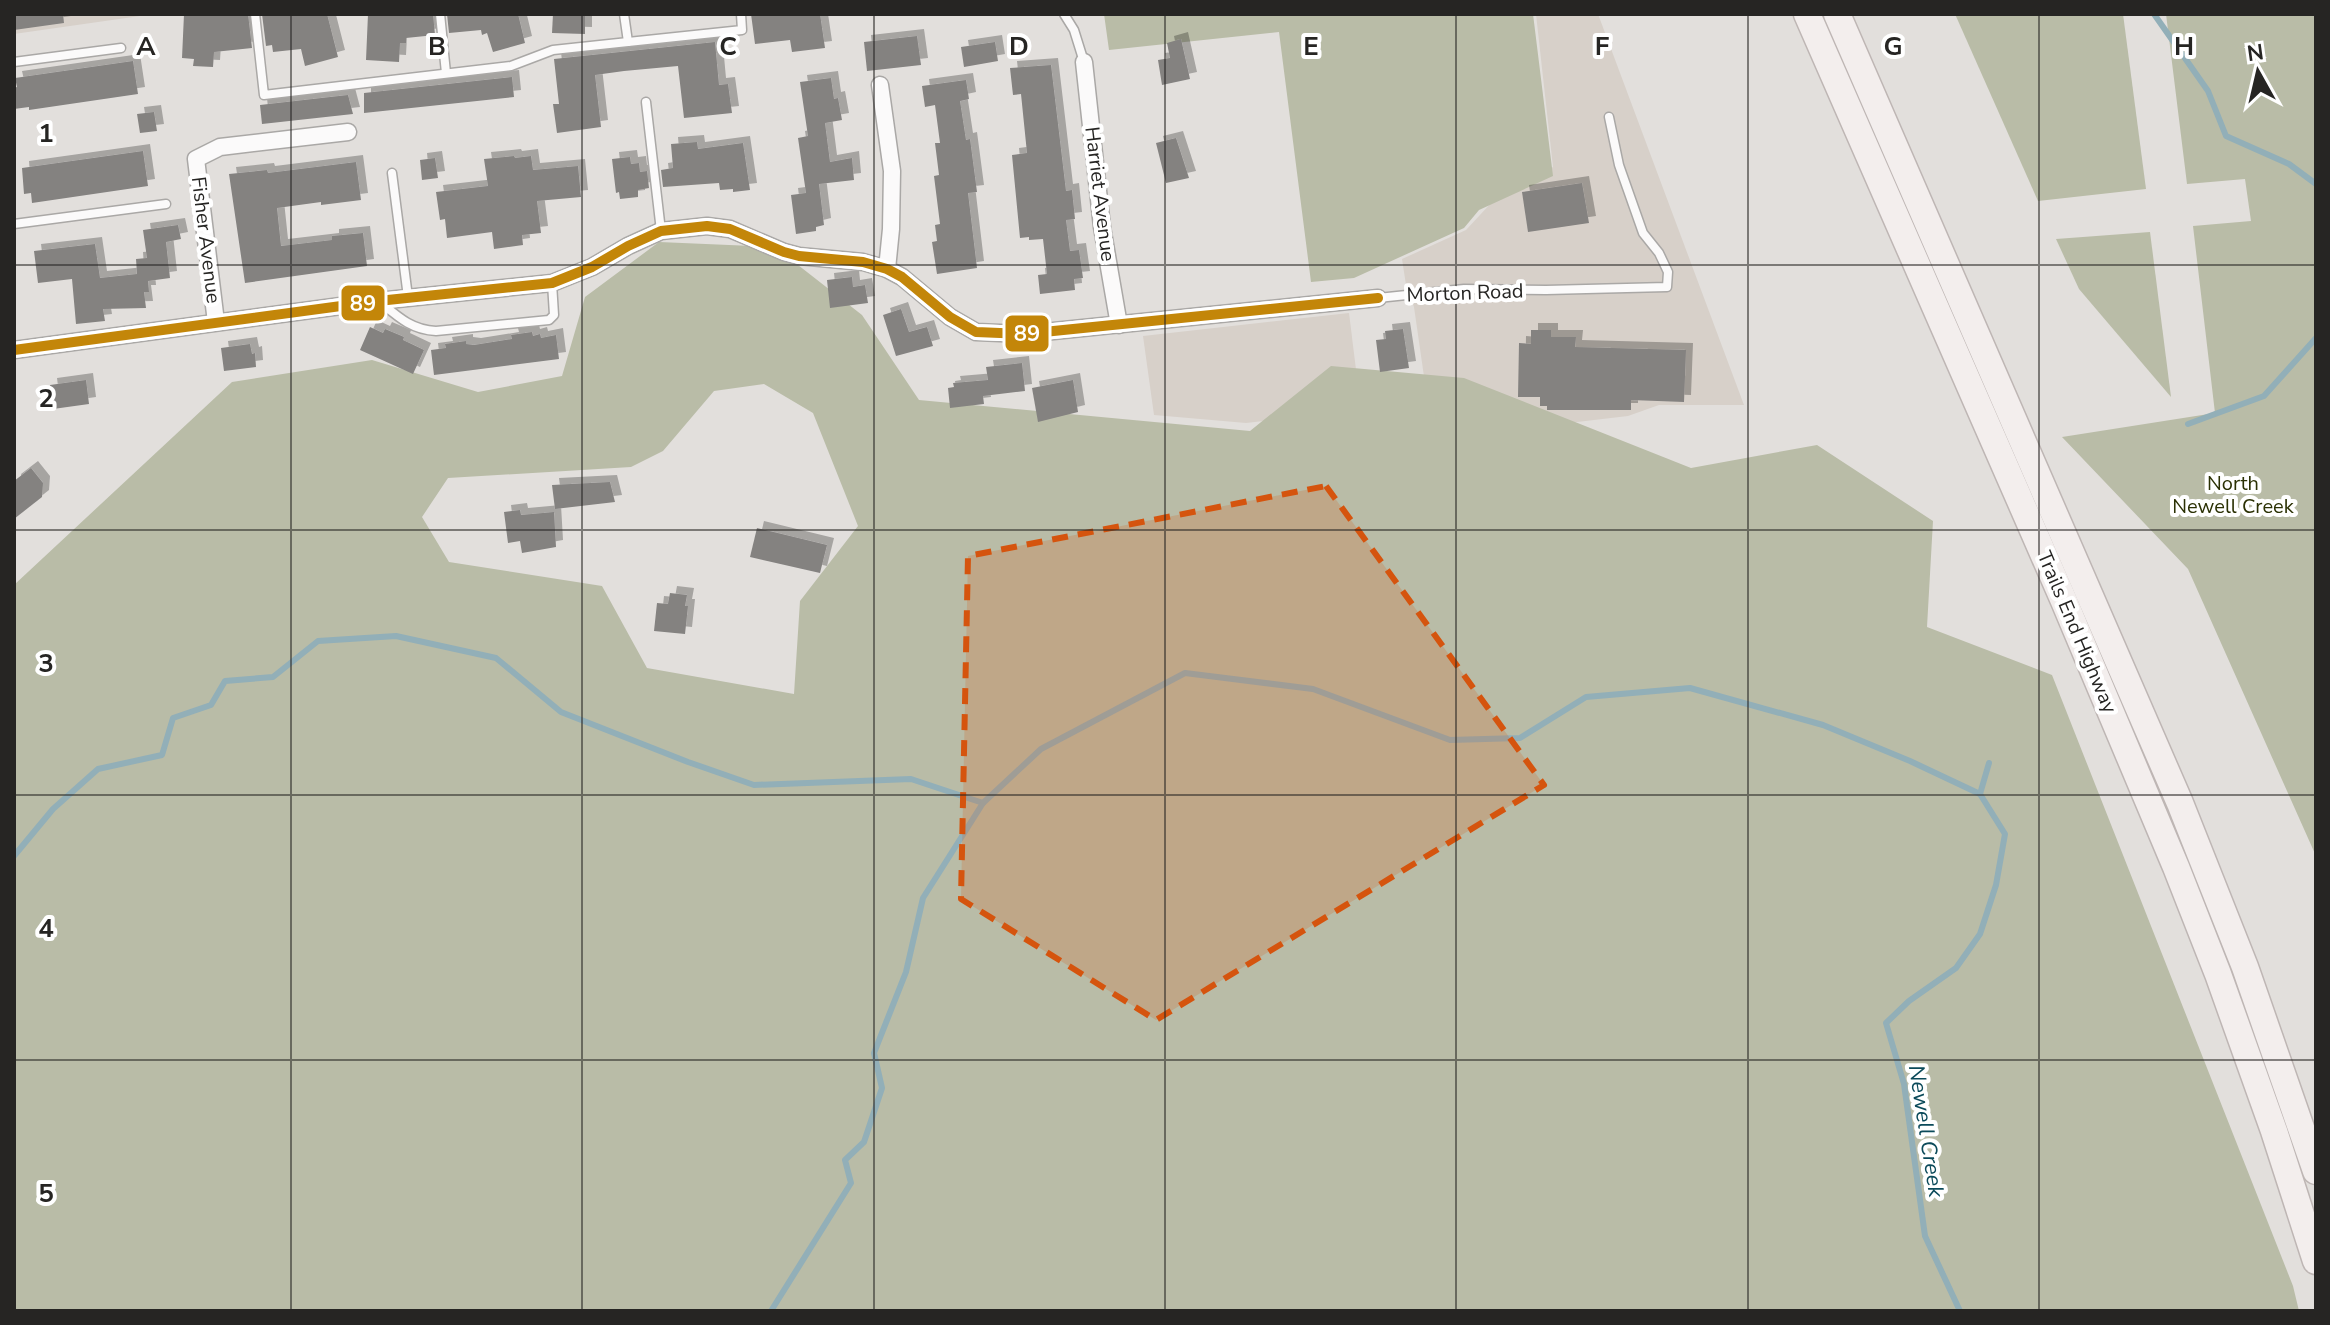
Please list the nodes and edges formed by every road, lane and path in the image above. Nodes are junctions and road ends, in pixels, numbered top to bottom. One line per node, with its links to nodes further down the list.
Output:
1 (255, 14): 12 (lane)
2 (440, 14): 12 (lane)
3 (624, 14): 8 (lane)
4 (741, 14): 8 (lane)
5 (1064, 14): 11 (lane)
6 (1807, 14): 30 (highway, Trails End Highway)
7 (1837, 14): 29 (highway, Trails End Highway)
8 (628, 42): 12 (lane)
9 (121, 48): 10 (lane)
10 (14, 62)
11 (1084, 62): 27 (street, Harriet Avenue)
12 (446, 73)
13 (880, 85): 21 (street)
14 (646, 102): 20 (lane)
15 (1609, 117): 24 (lane, Morton Road)
16 (348, 132): 26 (street, Fisher Avenue)
17 (392, 173): 23 (lane)
18 (166, 204): 19 (lane)
19 (14, 224)
20 (661, 231): 21 (street, Morton Road); 22 (street, Morton Road)
21 (887, 269): 27 (street, Morton Road)
22 (552, 283): 23 (street, Morton Road); 25 (lane)
23 (408, 297): 25 (street, Morton Road)
24 (1378, 298): 27 (street, Morton Road)
25 (378, 301): 26 (street, Morton Road)
26 (216, 322): 28 (street, Morton Road)
27 (1119, 325)
28 (14, 350)
29 (2316, 1171)
30 (2316, 1261)

